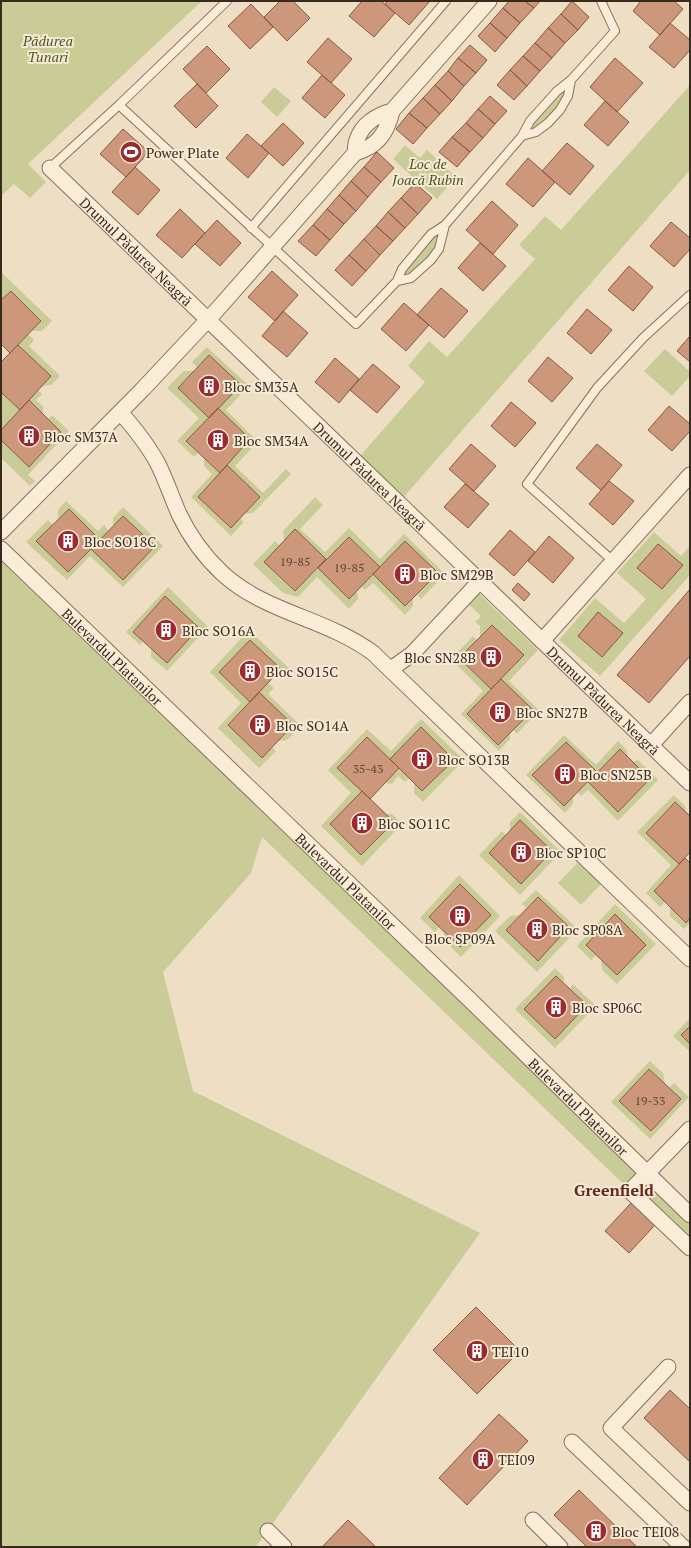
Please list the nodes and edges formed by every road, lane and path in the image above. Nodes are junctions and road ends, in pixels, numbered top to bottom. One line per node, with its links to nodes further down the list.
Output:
1 (227, 1): 6 (lane)
2 (446, 1): 10 (lane)
3 (489, 1): 11 (street)
4 (602, 1): 5 (lane)
5 (571, 80): 7 (lane); 7 (lane)
6 (119, 104): 8 (lane); 10 (lane)
7 (522, 136): 9 (lane)
8 (50, 168): 14 (street, Drumul Pădurea Neagră)
9 (445, 225): 12 (lane); 12 (lane)
10 (251, 228): 11 (lane)
11 (272, 247): 12 (lane); 14 (street)
12 (397, 281)
13 (690, 295): 19 (lane)
14 (208, 320): 15 (street); 20 (street, Drumul Pădurea Neagră)
15 (121, 413): 17 (street); 22 (street)
16 (690, 475): 19 (street)
17 (1, 532)
18 (1, 549): 28 (street, Bulevardul Platanilor)
19 (614, 561): 21 (street)
20 (480, 581): 21 (street, Drumul Pădurea Neagră); 22 (street)
21 (542, 641): 24 (street, Drumul Pădurea Neagră)
22 (391, 669): 26 (street)
23 (690, 702): 24 (street)
24 (651, 745): 25 (street, Drumul Pădurea Neagră)
25 (690, 783)
26 (690, 959)
27 (690, 1129): 28 (street)
28 (646, 1174): 29 (street, Bulevardul Platanilor); 30 (street)
29 (690, 1215)
30 (690, 1248)
31 (668, 1367): 33 (street)
32 (572, 1442): 36 (street)
33 (690, 1503)
34 (533, 1520): 38 (street)
35 (268, 1531): 37 (street)
36 (684, 1544)
37 (284, 1547)
38 (560, 1547)

